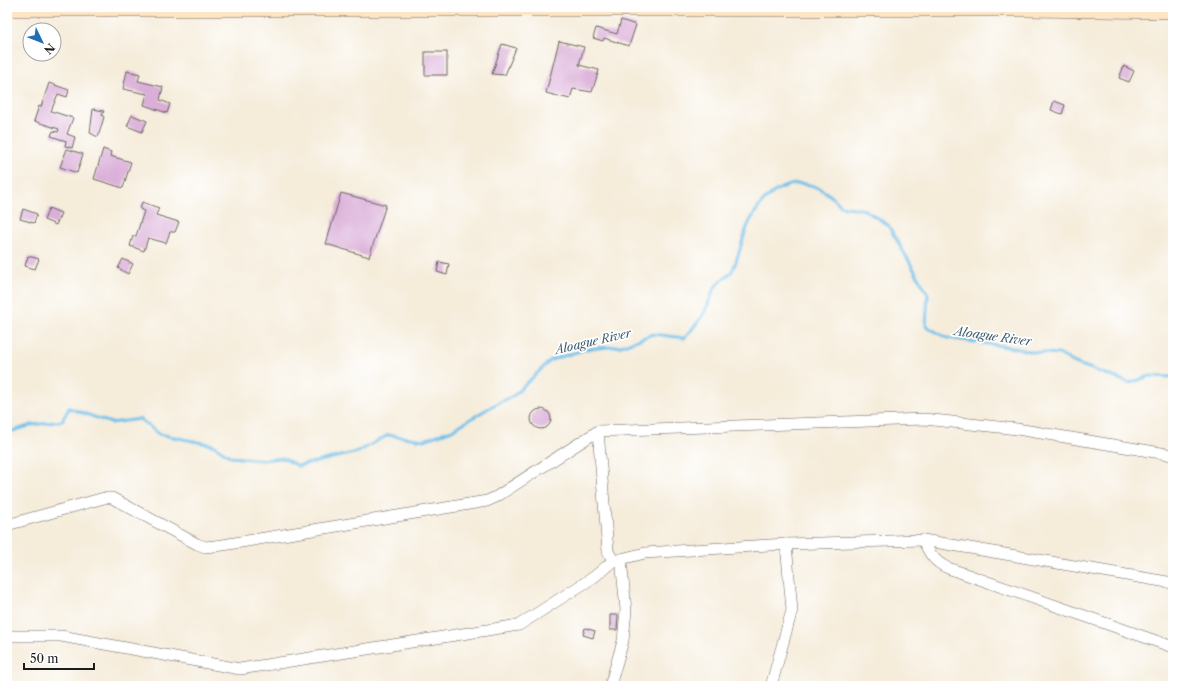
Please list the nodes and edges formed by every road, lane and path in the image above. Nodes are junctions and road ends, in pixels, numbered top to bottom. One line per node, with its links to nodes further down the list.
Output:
1 (7, 9): 2 (main road)
2 (1173, 11)
3 (598, 431): 4 (street); 5 (street); 8 (street)
4 (1173, 455)
5 (7, 524)
6 (923, 540): 7 (street); 9 (street); 11 (street)
7 (786, 544): 8 (street); 13 (street)
8 (617, 560): 10 (street); 12 (street)
9 (1173, 583)
10 (7, 636)
11 (1173, 647)
12 (610, 686)
13 (771, 686)

